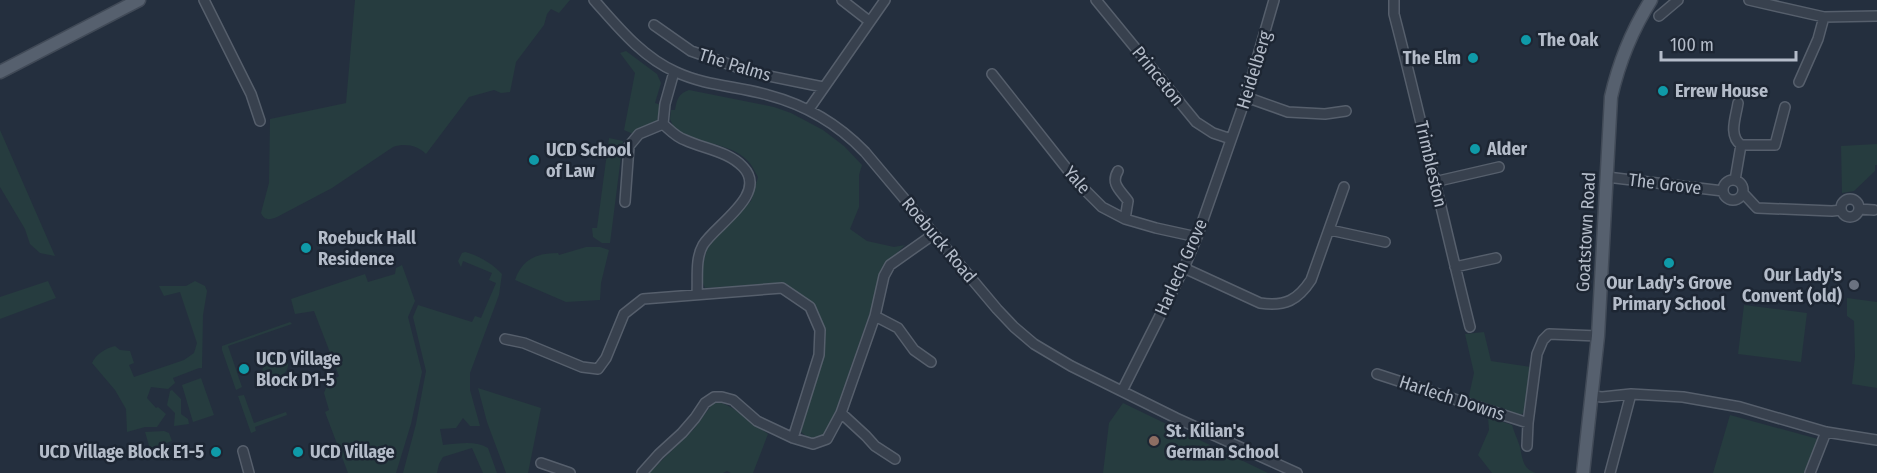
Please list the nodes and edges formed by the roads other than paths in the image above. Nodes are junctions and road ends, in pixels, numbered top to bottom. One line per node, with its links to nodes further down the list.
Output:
1 (139, 0): 17 (main road)
2 (204, 0): 27 (street)
3 (594, 0): 18 (street, Roebuck Road)
4 (842, 0): 15 (street)
5 (885, 0): 15 (street)
6 (1096, 0): 29 (street, Princeton)
7 (1274, 0): 22 (street, Heidelberg)
8 (1394, 0): 37 (street, Trimbleston)
9 (1651, 0): 35 (main road, Goatstown Road)
10 (1678, 0): 12 (street)
11 (1749, 0): 14 (street)
12 (1659, 16)
13 (1877, 16): 14 (street)
14 (1824, 17): 20 (street)
15 (869, 21): 21 (street)
16 (654, 25): 21 (street, The Palms)
17 (0, 72)
18 (674, 72): 25 (street, Roebuck Road); 28 (street)
19 (992, 74): 43 (street, Yale)
20 (1799, 82)
21 (823, 87): 25 (street)
22 (1246, 97): 26 (street); 29 (street, Heidelberg)
23 (1738, 103): 30 (street)
24 (1785, 107): 31 (street)
25 (809, 109): 45 (street, Roebuck Road)
26 (1346, 111)
27 (260, 121)
28 (663, 123): 41 (street); 51 (street)
29 (1231, 139): 46 (street, Harlech Grove)
30 (1741, 145): 31 (street); 36 (street)
31 (1775, 145): 32 (street)
32 (1773, 157)
33 (1499, 167): 37 (street)
34 (1118, 171): 43 (street)
35 (1606, 177): 39 (street, The Grove); 54 (main road, Goatstown Road)
36 (1735, 180): 39 (street, The Grove); 40 (street, The Grove)
37 (1434, 182): 49 (street, Trimbleston)
38 (1344, 188): 44 (street)
39 (1723, 191): 40 (street, The Grove)
40 (1743, 193): 42 (street, The Grove)
41 (625, 202)
42 (1874, 210)
43 (1125, 219): 46 (street, Yale)
44 (1330, 230): 47 (street); 50 (street)
45 (934, 234): 52 (street); 58 (street, Roebuck Road)
46 (1197, 237): 50 (street, Harlech Grove)
47 (1384, 242)
48 (1496, 258): 49 (street)
49 (1455, 267): 53 (street, Trimbleston)
50 (1184, 268): 58 (street, Harlech Grove)
51 (697, 294): 55 (street); 64 (street)
52 (875, 316): 56 (street); 61 (street)
53 (1470, 327)
54 (1598, 336): 60 (main road, Goatstown Road); 62 (street, Harlech Downs)
55 (505, 339)
56 (931, 362)
57 (1377, 374): 62 (street, Harlech Downs)
58 (1122, 392): 73 (street, Roebuck Road)
59 (1631, 394): 60 (street); 63 (street); 75 (street)
60 (1593, 396): 74 (main road, Goatstown Road)
61 (841, 413): 64 (street); 68 (street)
62 (1528, 423): 66 (street, Harlech Downs)
63 (1826, 432): 65 (street); 76 (street)
64 (793, 438): 72 (street)
65 (1877, 440)
66 (1527, 446)
67 (243, 452): 70 (street)
68 (895, 459)
69 (541, 463): 71 (street)
70 (249, 473)
71 (570, 473)
72 (642, 473)
73 (1297, 473)
74 (1583, 473)
75 (1610, 473)
76 (1810, 473)

